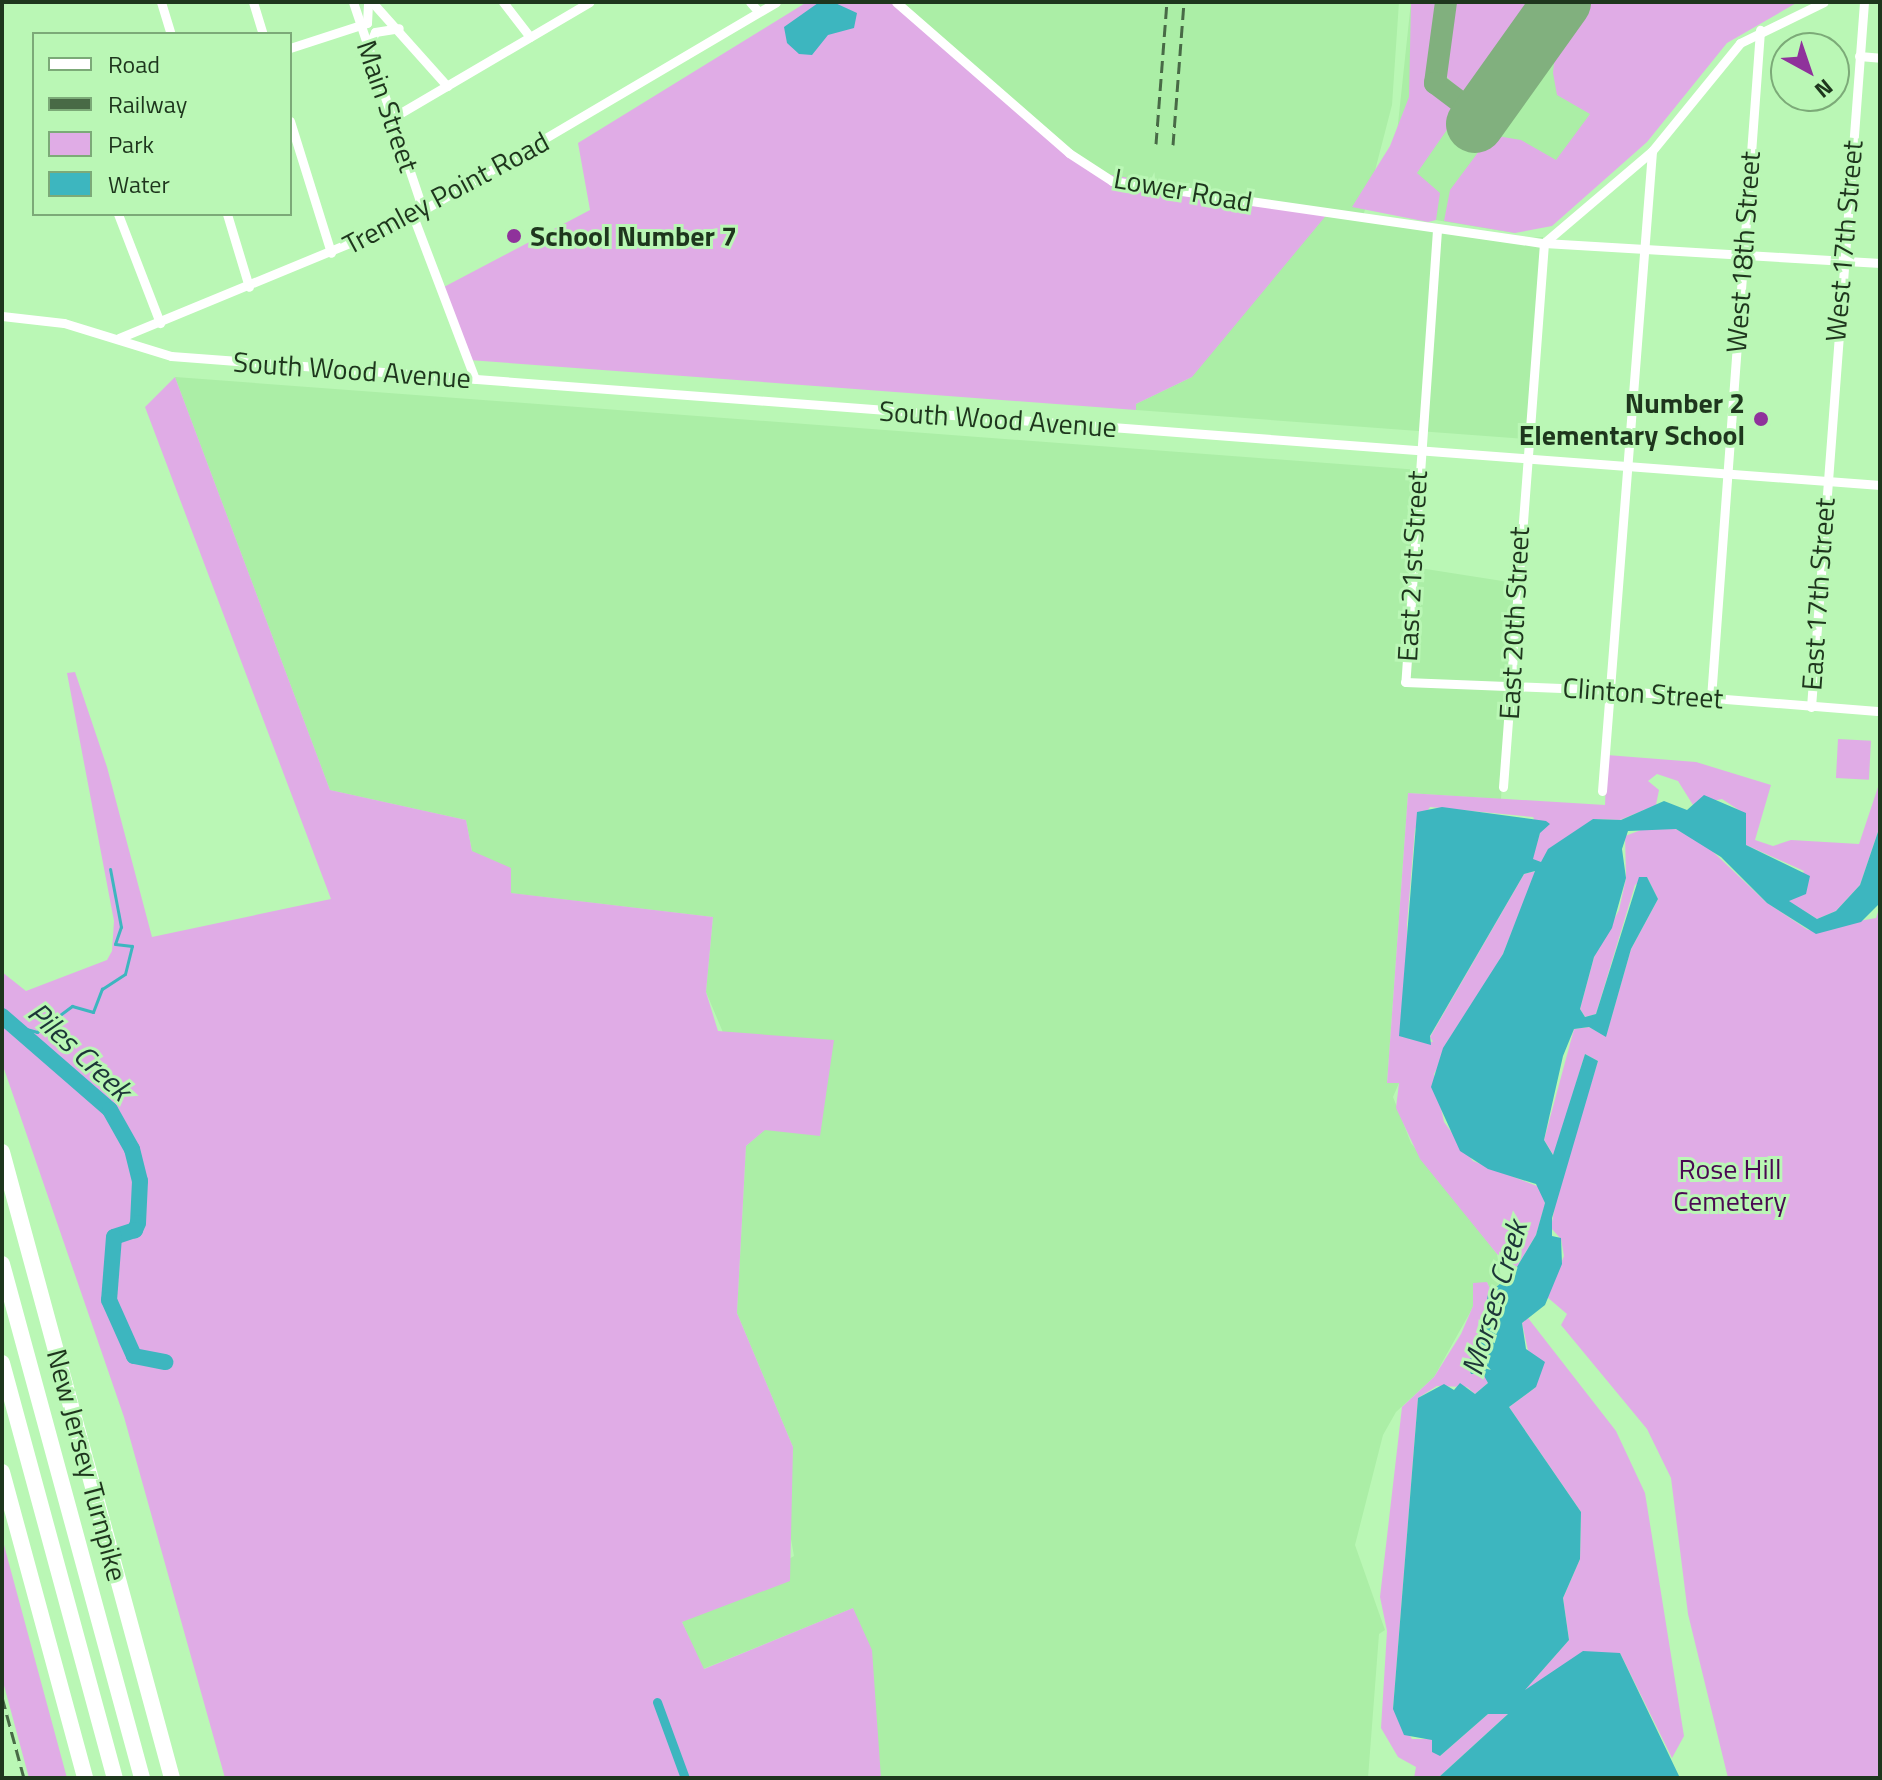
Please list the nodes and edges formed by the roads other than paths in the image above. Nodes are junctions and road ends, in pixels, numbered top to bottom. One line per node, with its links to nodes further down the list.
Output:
1 (161, 2): 16 (street)
2 (253, 2): 17 (street)
3 (353, 2): 13 (street, Main Street)
4 (368, 2): 13 (street); 14 (street)
5 (503, 2): 18 (street)
6 (590, 2): 18 (street)
7 (750, 2): 12 (street)
8 (776, 2): 12 (street, Tremley Point Road)
9 (896, 2): 31 (street, Lower Road)
10 (1824, 2): 15 (street)
11 (1864, 2): 21 (street, West 17th Street)
12 (759, 12): 27 (street, Tremley Point Road)
13 (359, 23): 19 (street); 20 (street, Main Street)
14 (400, 28): 20 (street); 23 (street)
15 (1760, 30): 26 (street); 35 (street, West 18th Street)
16 (170, 32)
17 (262, 32)
18 (530, 37): 23 (street)
19 (292, 47)
20 (369, 50): 24 (street, Main Street)
21 (1859, 56): 22 (street); 36 (street, West 17th Street)
22 (1880, 58)
23 (447, 86): 24 (street)
24 (392, 118): 27 (street, Main Street)
25 (292, 127): 34 (street)
26 (1652, 151): 32 (street); 33 (street)
27 (423, 210): 30 (street, Tremley Point Road)
28 (119, 216): 40 (street)
29 (228, 216): 38 (street)
30 (413, 216): 34 (street, Tremley Point Road); 42 (street)
31 (1437, 230): 32 (street, Lower Road); 43 (street, East 21st Street)
32 (1544, 243): 33 (street, Lower Road); 44 (street, East 20th Street)
33 (1643, 245): 35 (street, Lower Road); 45 (street)
34 (331, 253): 38 (street, Tremley Point Road)
35 (1743, 253): 36 (street, Lower Road); 46 (street, West 18th Street)
36 (1843, 260): 37 (street, Lower Road); 47 (street, West 17th Street)
37 (1880, 263)
38 (249, 287): 40 (street, Tremley Point Road)
39 (2, 316): 41 (street)
40 (160, 323): 41 (street, Tremley Point Road)
41 (118, 339): 42 (street, South Wood Avenue)
42 (475, 379): 43 (street, South Wood Avenue)
43 (1419, 451): 44 (street, South Wood Avenue); 49 (street, East 21st Street)
44 (1523, 458): 45 (street, South Wood Avenue); 50 (street, East 20th Street)
45 (1626, 466): 46 (street, South Wood Avenue); 51 (street)
46 (1727, 474): 47 (street, South Wood Avenue); 52 (street, West 18th Street)
47 (1825, 481): 48 (street, South Wood Avenue); 53 (street, East 17th Street)
48 (1880, 485)
49 (1405, 682): 50 (street, Clinton Street)
50 (1510, 684): 51 (street, Clinton Street); 55 (street, East 20th Street)
51 (1611, 690): 52 (street, Clinton Street); 56 (street)
52 (1711, 698): 53 (street, Clinton Street)
53 (1811, 707): 54 (street, Clinton Street)
54 (1880, 711)
55 (1503, 787)
56 (1602, 791)
57 (2, 1152): 64 (highway, New Jersey Turnpike)
58 (2, 1264): 63 (highway, New Jersey Turnpike)
59 (2, 1363): 62 (highway, New Jersey Turnpike)
60 (2, 1472): 61 (highway)
61 (85, 1778)
62 (115, 1778)
63 (142, 1778)
64 (172, 1778)

